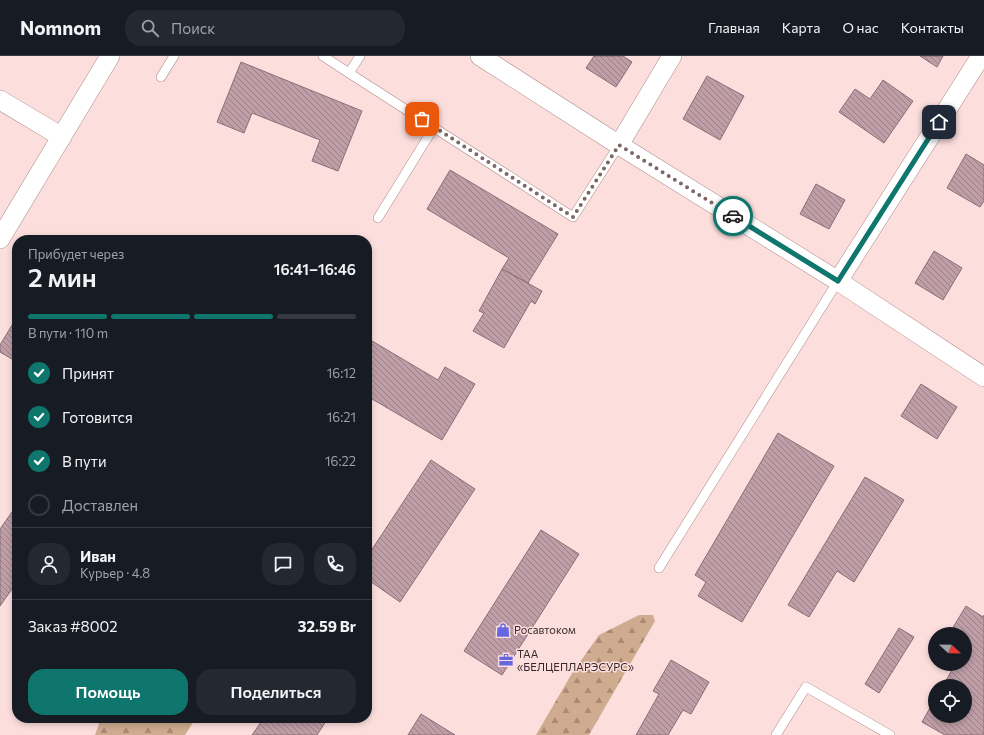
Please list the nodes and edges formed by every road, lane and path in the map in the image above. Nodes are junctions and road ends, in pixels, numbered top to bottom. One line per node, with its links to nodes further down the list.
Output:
1 (110, 56): 12 (street)
2 (174, 56): 9 (lane)
3 (323, 56): 8 (lane)
4 (360, 56): 8 (lane)
5 (480, 56): 13 (street)
6 (672, 56): 13 (street)
7 (981, 56): 16 (street)
8 (349, 72): 11 (lane)
9 (161, 77)
10 (0, 100): 12 (street)
11 (434, 127): 13 (lane); 14 (lane)
12 (62, 137): 15 (street)
13 (619, 145): 16 (street)
14 (378, 218)
15 (0, 239)
16 (838, 281): 17 (street); 18 (lane)
17 (984, 377)
18 (659, 568)
19 (776, 735): 20 (lane)
20 (890, 735)

